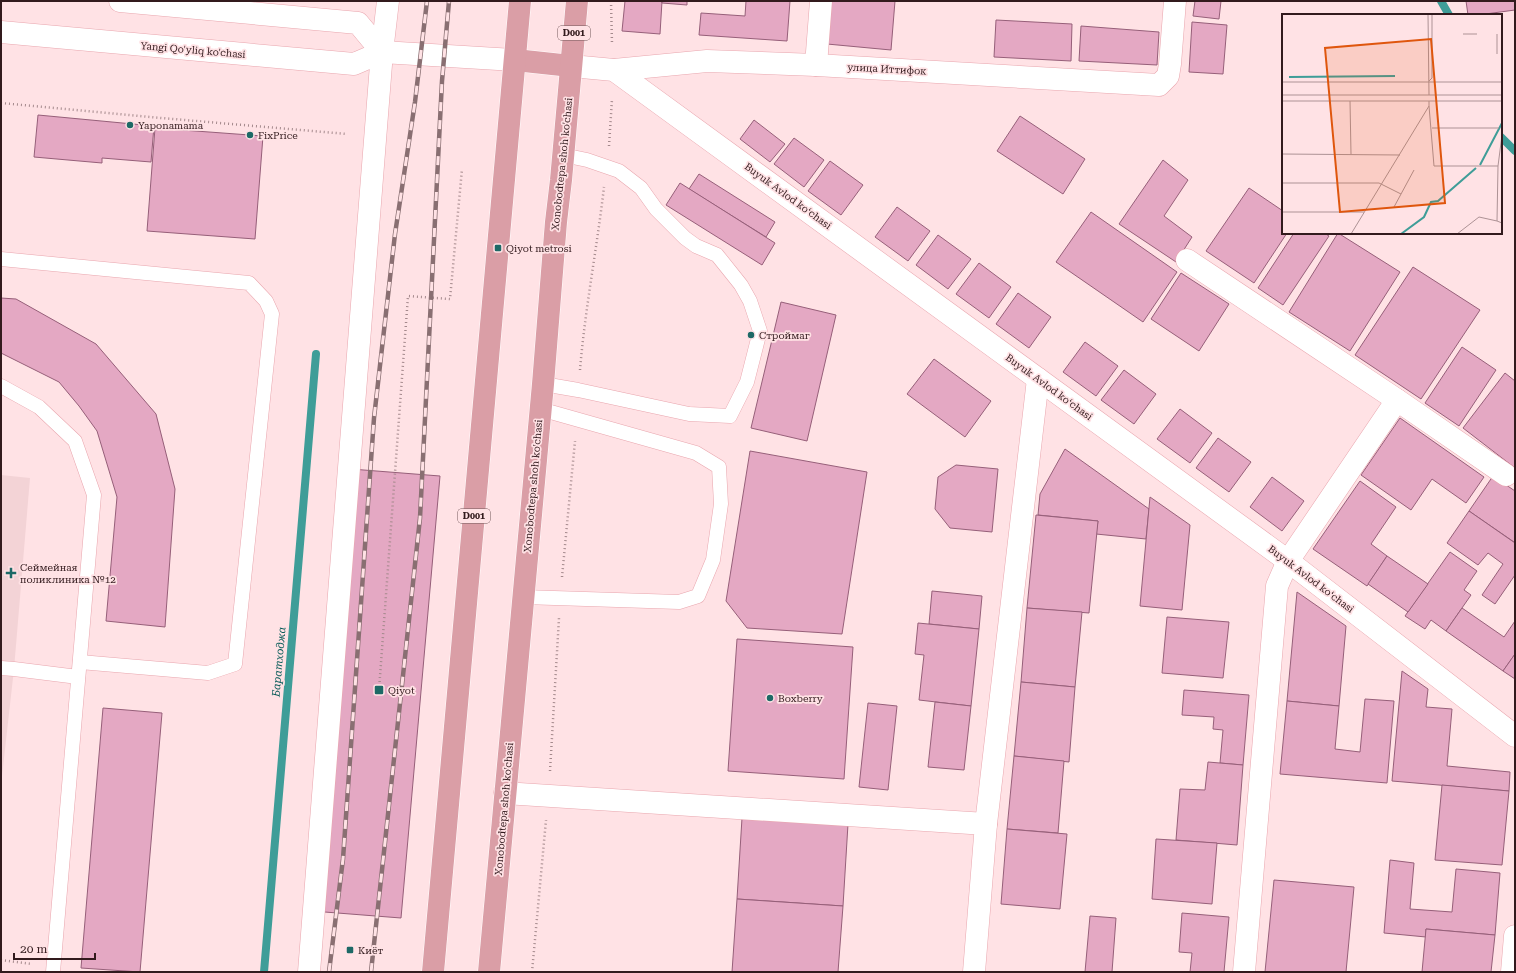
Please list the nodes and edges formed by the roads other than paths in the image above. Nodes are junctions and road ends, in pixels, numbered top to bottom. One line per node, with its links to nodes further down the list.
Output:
1 (120, 1): 7 (street)
2 (388, 1): 9 (street)
3 (520, 1): 10 (highway, D001)
4 (577, 1): 12 (highway, Xonobodtepa shoh ko'chasi / D001)
5 (821, 1): 11 (street)
6 (1175, 1): 11 (street, улица Иттифок)
7 (193, 4): 9 (street)
8 (1, 32): 9 (street, Yangi Qo'yliq ko'chasi)
9 (382, 52): 10 (street, Yangi Qo'yliq ko'chasi); 33 (street)
10 (515, 60): 12 (highway); 34 (highway, D001)
11 (816, 65): 13 (street, улица Иттифок)
12 (572, 66): 13 (street); 14 (highway, Xonobodtepa shoh ko'chasi / D001)
13 (614, 70): 17 (street, Buyuk Avlod koʻchasi)
14 (563, 155): 18 (highway, Xonobodtepa shoh ko'chasi / D001); 18 (lane)
15 (1, 259): 25 (lane)
16 (1187, 260): 20 (street)
17 (1038, 379): 23 (street, Buyuk Avlod koʻchasi); 30 (street)
18 (543, 384): 21 (highway, Xonobodtepa shoh ko'chasi / D001)
19 (1, 386): 25 (lane)
20 (1397, 400): 22 (street); 23 (street)
21 (540, 409): 24 (highway, Xonobodtepa shoh ko'chasi / D001); 24 (lane)
22 (1506, 475)
23 (1288, 561): 28 (street, Buyuk Avlod koʻchasi); 37 (street)
24 (523, 598): 29 (highway, Xonobodtepa shoh ko'chasi / D001)
25 (80, 662): 27 (lane)
26 (1, 668): 27 (lane)
27 (78, 677): 32 (lane)
28 (1515, 736)
29 (505, 793): 30 (street); 35 (highway, Xonobodtepa shoh ko'chasi / D001)
30 (986, 824): 36 (street)
31 (1515, 936): 38 (street)
32 (53, 970)
33 (309, 972)
34 (433, 972)
35 (489, 972)
36 (974, 972)
37 (1244, 972)
38 (1512, 972)

